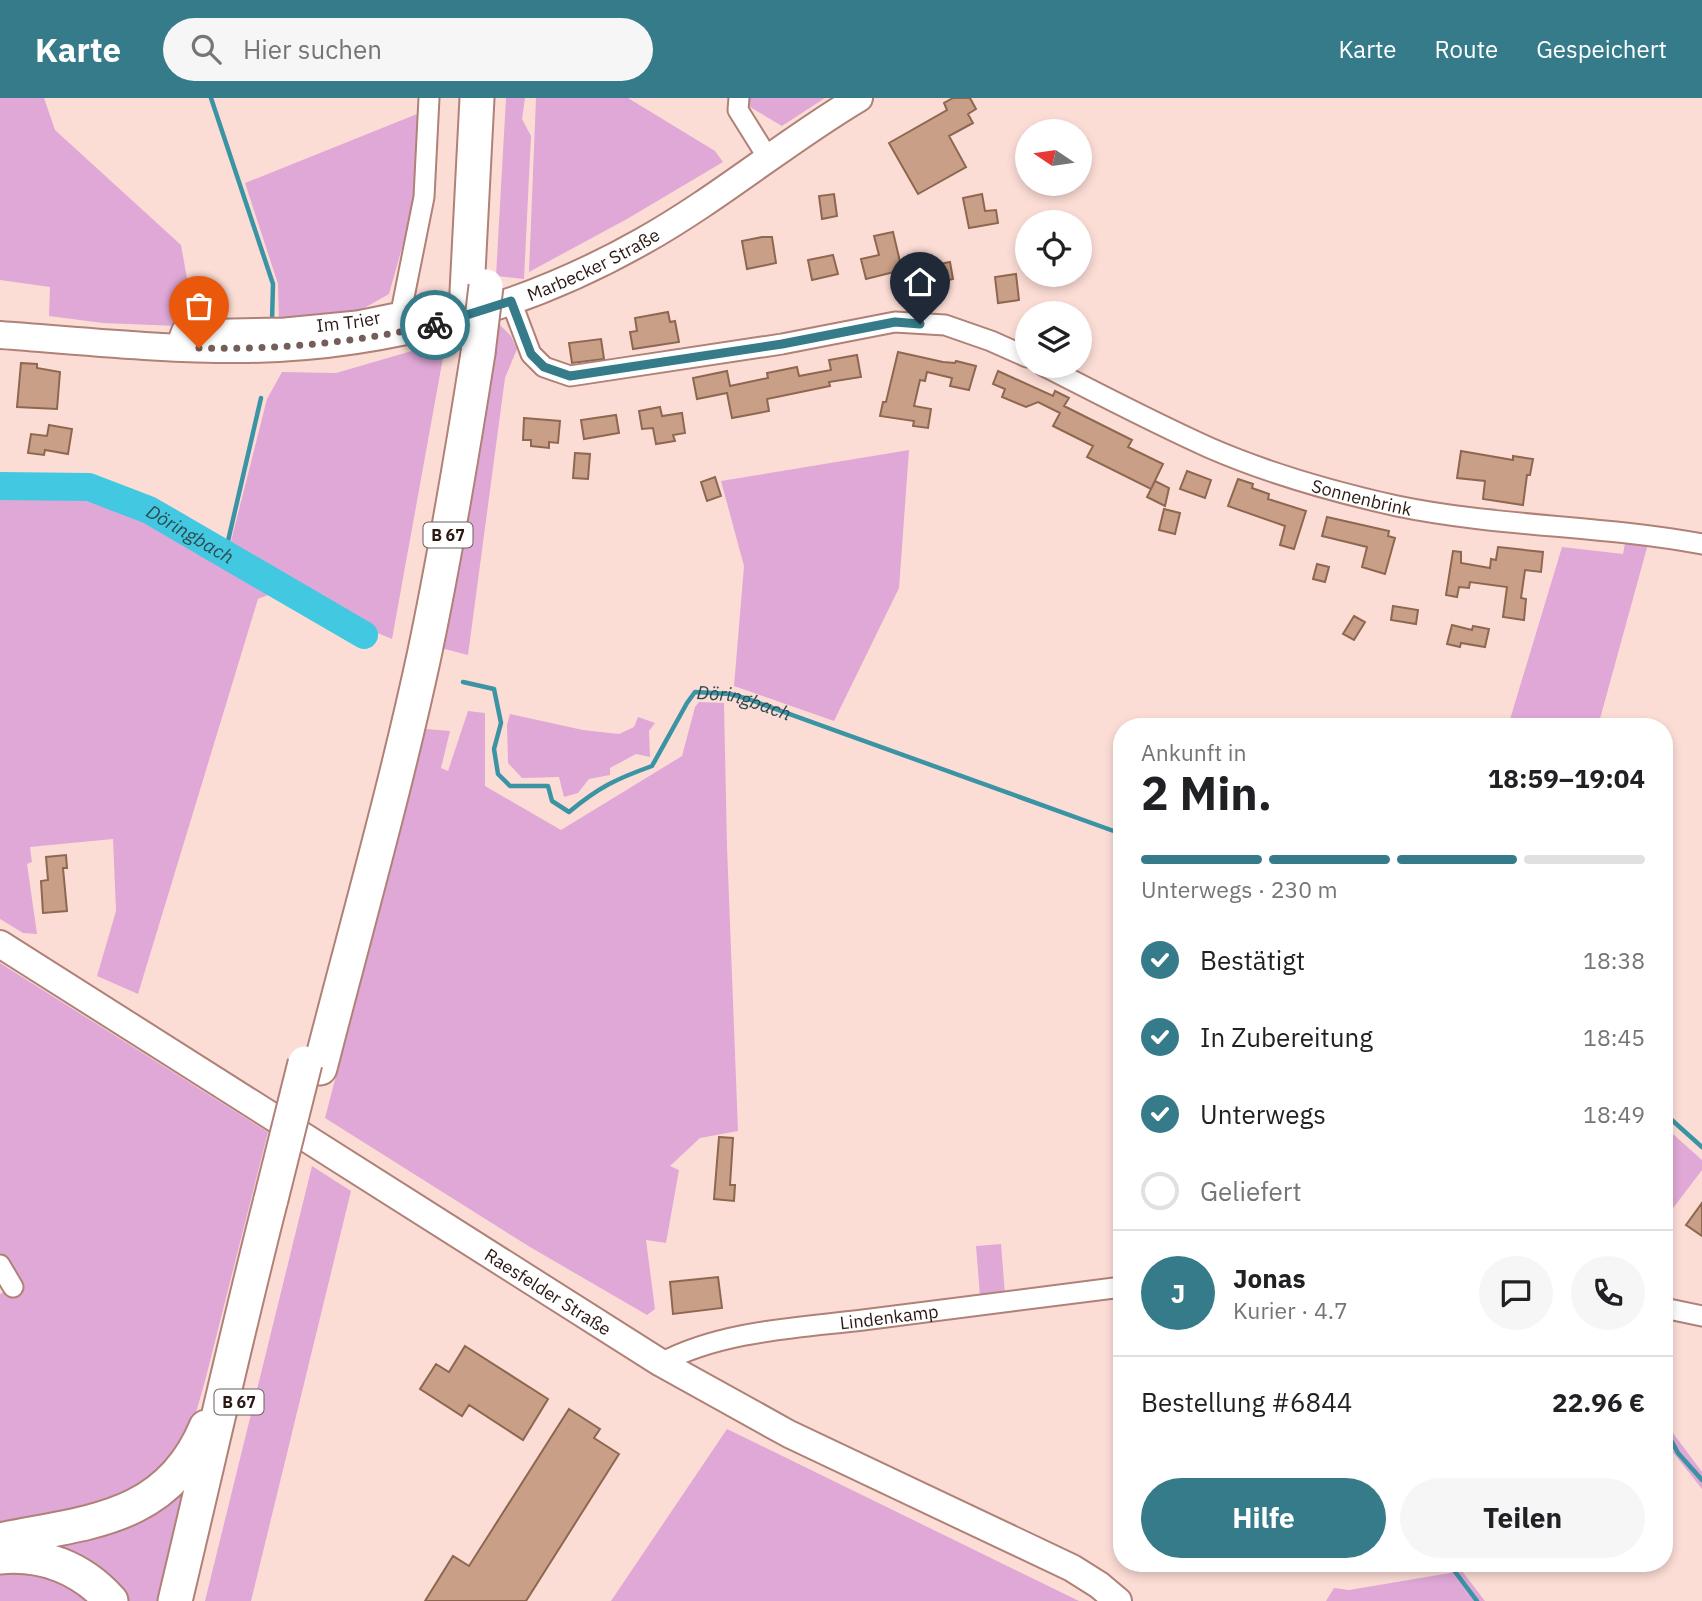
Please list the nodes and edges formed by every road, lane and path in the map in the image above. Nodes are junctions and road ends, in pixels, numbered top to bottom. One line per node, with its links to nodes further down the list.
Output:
1 (429, 98): 9 (street, Im Trier)
2 (477, 98): 7 (highway, B 67)
3 (495, 98): 7 (highway, B 67)
4 (738, 98): 6 (street)
5 (859, 98): 6 (main road, Marbecker Straße)
6 (768, 158): 7 (main road, Marbecker Straße)
7 (488, 293): 9 (main road, Marbecker Straße); 10 (street); 14 (highway, B 67)
8 (0, 335): 9 (main road, Marbecker Straße)
9 (175, 348)
10 (1015, 352)
11 (1069, 378): 12 (street, Sonnenbrink)
12 (1702, 544)
13 (0, 944): 21 (main road, Raesfelder Straße)
14 (279, 1201): 20 (highway, B 67); 26 (highway, B 67)
15 (0, 1265): 16 (street)
16 (13, 1287)
17 (1113, 1288): 21 (street, Lindenkamp)
18 (1673, 1310): 19 (street)
19 (1702, 1316)
20 (235, 1339): 22 (highway); 25 (highway, B 67)
21 (661, 1363): 27 (main road, Raesfelder Straße)
22 (0, 1540)
23 (0, 1558): 24 (highway)
24 (111, 1601)
25 (175, 1601)
26 (189, 1601)
27 (1118, 1601)

